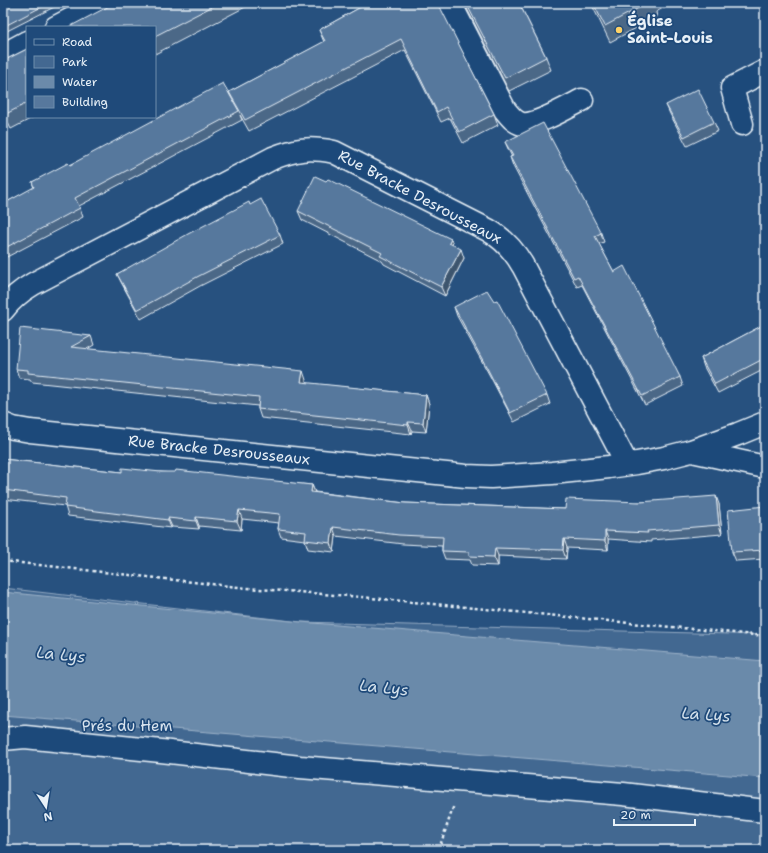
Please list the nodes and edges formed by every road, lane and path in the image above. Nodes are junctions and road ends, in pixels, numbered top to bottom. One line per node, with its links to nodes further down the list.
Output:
1 (102, 3): 3 (street)
2 (450, 3): 7 (street)
3 (58, 26)
4 (26, 43): 5 (street)
5 (3, 55)
6 (765, 70): 8 (street)
7 (582, 100)
8 (742, 124)
9 (3, 310): 13 (street, Rue Bracke Desrousseaux)
10 (765, 423): 12 (street, Rue Bracke Desrousseaux)
11 (3, 424): 13 (street, Rue Bracke Desrousseaux)
12 (691, 451): 13 (street, Rue Bracke Desrousseaux); 14 (street, Rue Bracke Desrousseaux)
13 (627, 464)
14 (765, 467)
15 (3, 561): 16 (path)
16 (765, 636)
17 (3, 739): 18 (street)
18 (464, 780): 19 (street); 20 (path)
19 (765, 810)
20 (440, 850)

